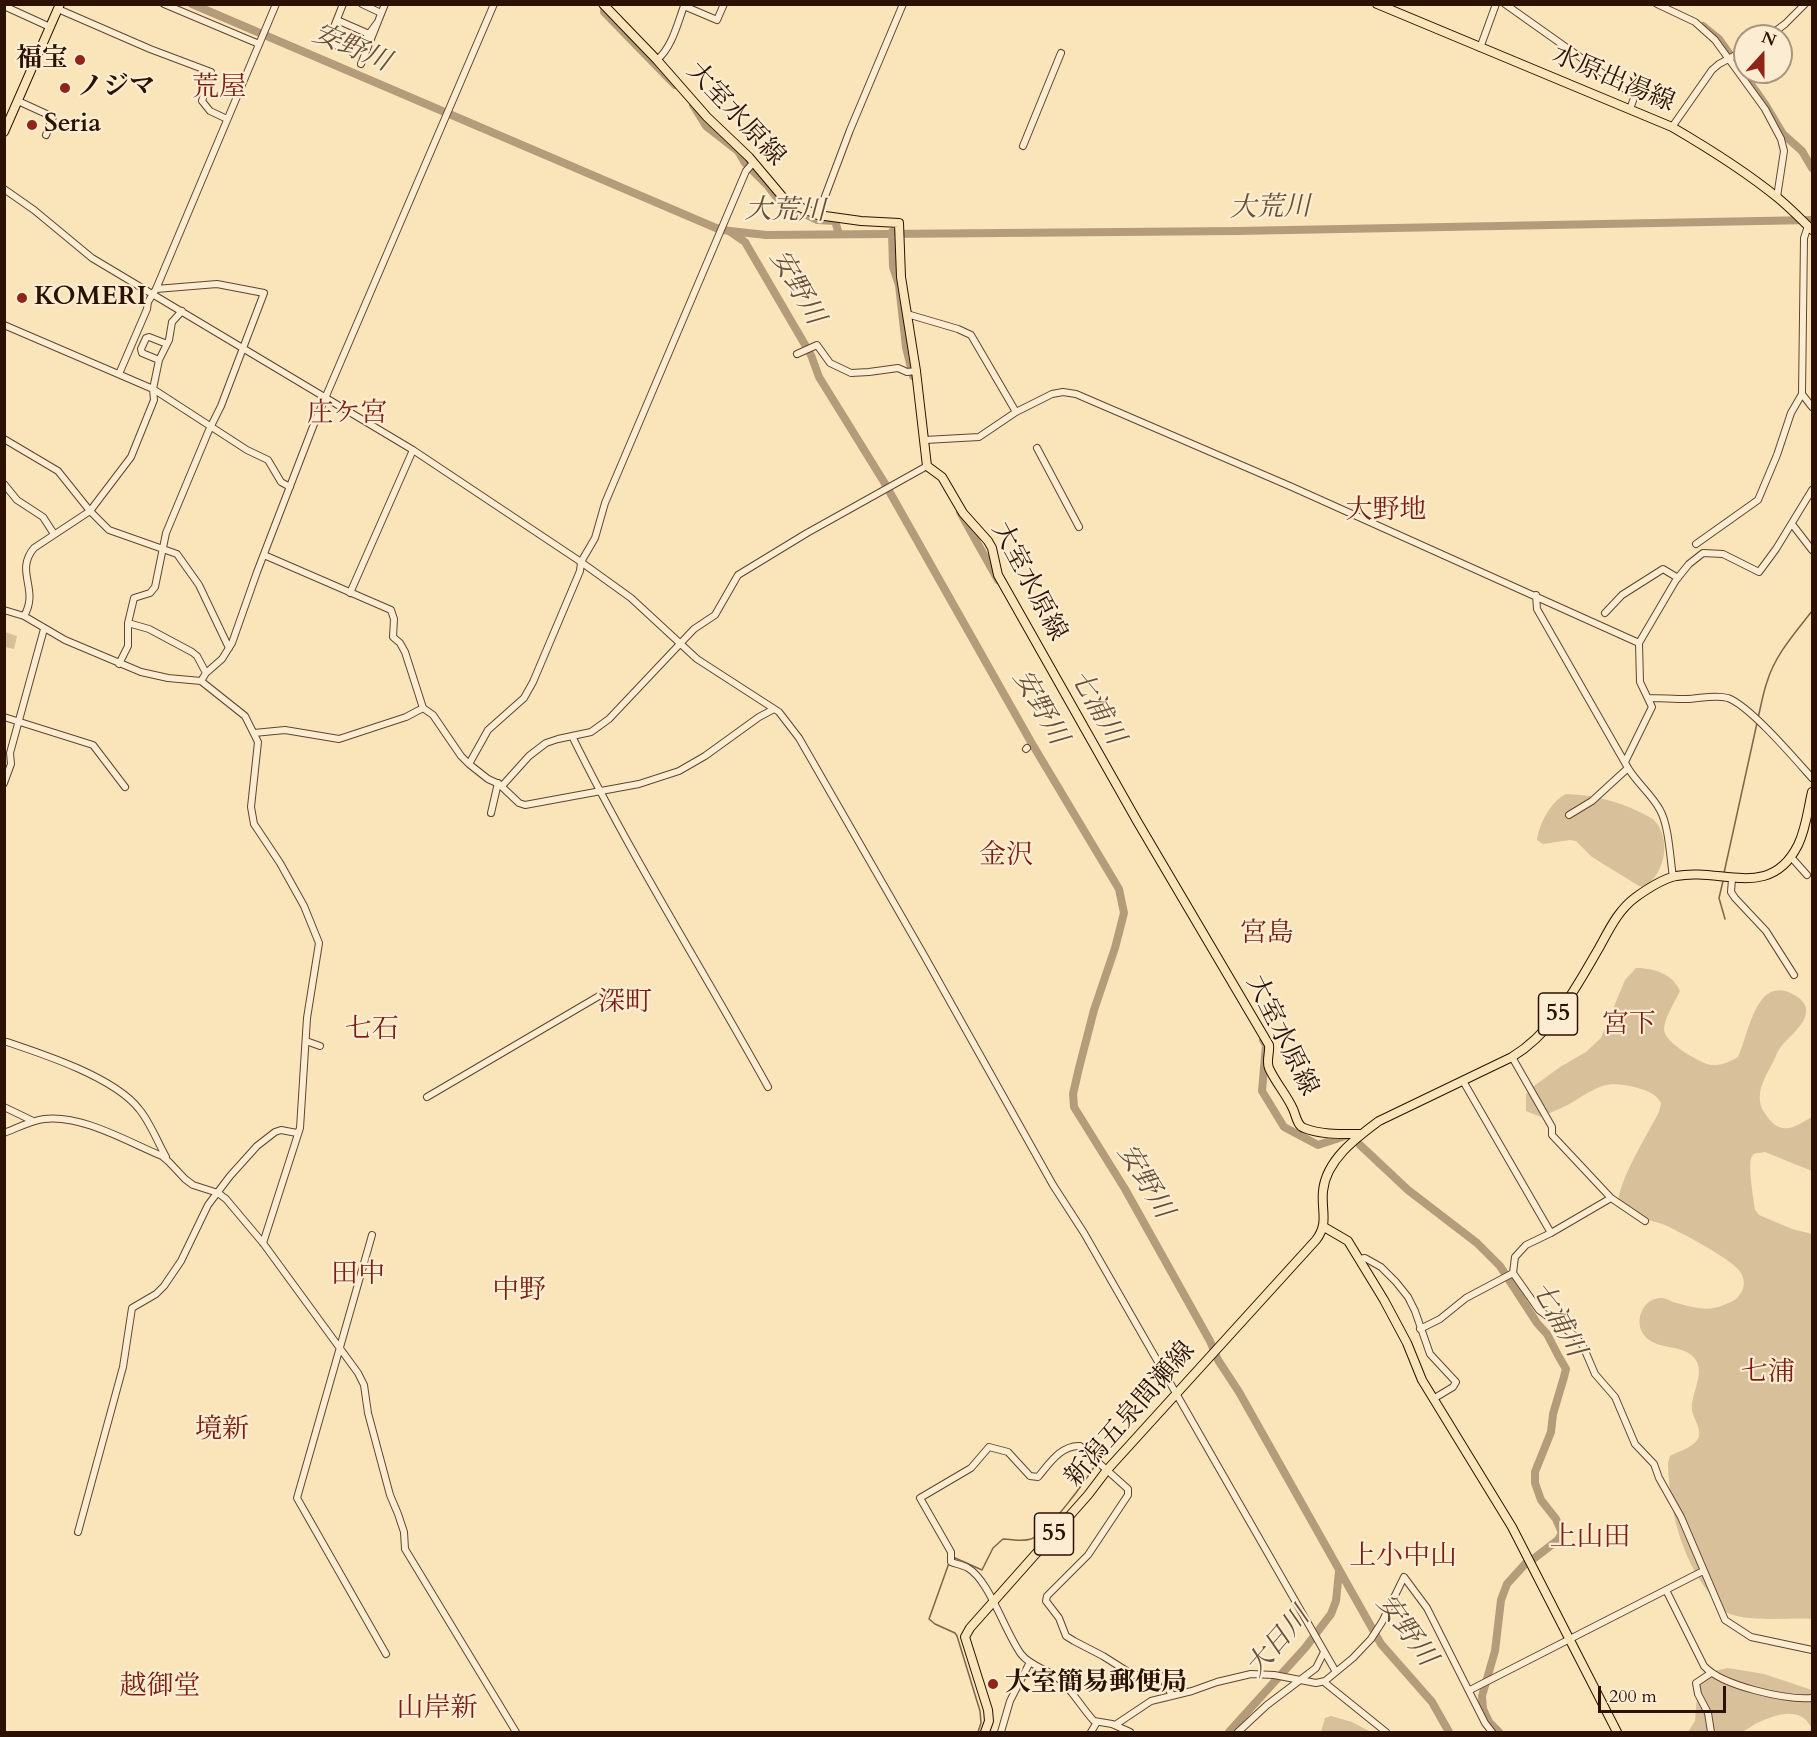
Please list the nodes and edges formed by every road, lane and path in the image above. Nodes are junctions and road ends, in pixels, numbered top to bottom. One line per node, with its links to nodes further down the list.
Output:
1 (164, 4): 23 (street)
2 (276, 4): 23 (street)
3 (343, 4): 18 (street)
4 (362, 4): 17 (street)
5 (385, 4): 17 (street)
6 (494, 4): 54 (street)
7 (603, 4): 28 (main road, 大室水原線)
8 (724, 4): 28 (street)
9 (903, 4): 40 (street)
10 (1377, 4): 24 (main road, 水原出湯線)
11 (1496, 4): 24 (street)
12 (1505, 4): 31 (street)
13 (1657, 4): 27 (street)
14 (1804, 4): 20 (street)
15 (4, 6): 21 (street)
16 (59, 7): 21 (main road); 32 (street)
17 (381, 13): 19 (street)
18 (337, 20): 22 (street); 22 (street)
19 (377, 23): 22 (street); 29 (street)
20 (1785, 24)
21 (50, 27): 30 (main road)
22 (369, 34)
23 (259, 44): 32 (street)
24 (1480, 48): 31 (main road, 水原出湯線)
25 (1061, 53): 36 (street)
26 (1733, 56): 27 (street)
27 (1730, 58): 33 (street); 39 (street)
28 (657, 60): 37 (main road, 大室水原線)
29 (361, 64)
30 (18, 101): 34 (main road); 35 (street)
31 (1630, 109): 33 (main road, 水原出湯線)
32 (227, 119): 42 (street)
33 (1672, 127): 39 (main road, 水原出湯線)
34 (4, 132)
35 (46, 135)
36 (1023, 146)
37 (751, 165): 40 (main road, 大室水原線); 74 (street)
38 (4, 189): 42 (street)
39 (1777, 197): 41 (main road, 水原出湯線)
40 (818, 215): 44 (main road, 大室水原線)
41 (1810, 228): 53 (street)
42 (154, 292): 43 (street); 47 (street); 51 (street)
43 (182, 311): 46 (street); 47 (street)
44 (907, 314): 50 (main road, 大室水原線); 56 (street)
45 (4, 325): 51 (street)
46 (166, 344): 49 (street); 49 (street)
47 (244, 348): 54 (street); 57 (street)
48 (799, 353): 50 (street)
49 (159, 360): 52 (street)
50 (916, 371): 59 (main road, 大室水原線)
51 (119, 374): 52 (street)
52 (153, 389): 57 (street); 66 (street)
53 (1802, 394): 55 (street); 70 (street)
54 (326, 398): 61 (street); 64 (street)
55 (1812, 407)
56 (1016, 412): 59 (street); 77 (street)
57 (212, 426): 64 (street); 71 (street)
58 (4, 439): 66 (street)
59 (925, 440): 62 (main road, 大室水原線)
60 (1037, 448): 68 (street)
61 (413, 450): 74 (street); 76 (street)
62 (927, 466): 84 (street); 123 (main road, 大室水原線)
63 (4, 484): 69 (street)
64 (290, 488): 73 (street)
65 (1812, 490): 67 (street)
66 (90, 511): 69 (street); 71 (street)
67 (1792, 524): 72 (street); 75 (street)
68 (1079, 528)
69 (54, 534): 80 (street)
70 (1696, 543)
71 (162, 549): 81 (street); 85 (street)
72 (1812, 550)
73 (264, 555): 76 (street); 85 (street)
74 (581, 562): 84 (street); 96 (street)
75 (1678, 578): 79 (street); 83 (street)
76 (350, 593): 90 (street)
77 (1536, 595): 83 (street); 97 (street)
78 (4, 610): 80 (street)
79 (1605, 613)
80 (24, 616): 82 (street)
81 (128, 623): 86 (street); 87 (street)
82 (44, 629): 86 (street); 93 (street)
83 (1639, 642): 89 (street)
84 (680, 644): 91 (street); 95 (street)
85 (230, 648): 87 (street)
86 (119, 664): 88 (street)
87 (206, 673): 88 (street)
88 (201, 681): 94 (street)
89 (1648, 698): 97 (street); 98 (street)
90 (423, 708): 94 (street); 96 (street)
91 (774, 709): 102 (street); 136 (street)
92 (4, 717): 93 (street)
93 (20, 721): 99 (street); 101 (street)
94 (255, 733): 113 (street)
95 (572, 736): 100 (street); 102 (street)
96 (469, 764): 100 (street)
97 (1627, 765): 105 (street); 108 (street)
98 (1812, 778)
99 (4, 783)
100 (500, 785): 102 (street); 104 (street)
101 (125, 787)
102 (599, 790): 117 (street)
103 (1812, 792): 106 (main road, 55)
104 (491, 813)
105 (1569, 814)
106 (1791, 857): 107 (street); 109 (main road, 55)
107 (1807, 875)
108 (1673, 877): 109 (main road, 55); 115 (main road, 55)
109 (1726, 878): 110 (street)
110 (1794, 975)
111 (599, 996): 118 (street)
112 (4, 1041): 124 (street)
113 (306, 1041): 114 (street); 122 (street)
114 (320, 1046)
115 (1512, 1057): 116 (main road, 55); 126 (street)
116 (1463, 1081): 123 (main road, 55); 129 (street)
117 (768, 1087)
118 (427, 1097)
119 (4, 1107): 120 (street)
120 (33, 1121): 121 (street); 124 (street)
121 (4, 1133)
122 (297, 1133): 125 (street); 131 (street)
123 (1360, 1134): 128 (main road, 55)
124 (168, 1160): 125 (street)
125 (217, 1192): 131 (street); 139 (street)
126 (1611, 1198): 127 (street); 129 (street)
127 (1644, 1221)
128 (1324, 1227): 132 (main road); 136 (main road, 新潟五泉間瀬線 / 55)
129 (1551, 1233): 133 (street)
130 (372, 1235): 135 (street)
131 (263, 1243): 135 (street)
132 (1360, 1259): 134 (street); 137 (main road)
133 (1510, 1275): 134 (street); 140 (street)
134 (1420, 1329): 137 (street)
135 (340, 1348): 146 (street); 157 (street)
136 (1176, 1394): 138 (main road, 新潟五泉間瀬線 / 55); 145 (street)
137 (1433, 1398): 143 (main road)
138 (1107, 1470): 142 (main road, 新潟五泉間瀬線 / 55); 142 (street); 153 (street)
139 (78, 1532)
140 (1703, 1571): 141 (street); 144 (street)
141 (1666, 1590): 143 (street); 149 (street)
142 (993, 1602): 147 (street); 158 (main road, 新潟五泉間瀬線 / 55)
143 (1570, 1640): 152 (street); 165 (main road)
144 (1812, 1650)
145 (1324, 1652): 148 (street); 150 (street)
146 (386, 1654)
147 (1030, 1662): 155 (street); 159 (street)
148 (1336, 1672): 151 (street); 152 (street)
149 (1711, 1672): 154 (street); 166 (street)
150 (1302, 1680): 151 (street); 153 (street); 162 (street)
151 (1324, 1682): 163 (street)
152 (1470, 1690): 164 (street)
153 (1172, 1695): 156 (street)
154 (1812, 1698)
155 (1096, 1722): 156 (street); 160 (street)
156 (1115, 1725): 161 (street)
157 (516, 1732)
158 (985, 1732)
159 (1001, 1732)
160 (1091, 1732)
161 (1130, 1732)
162 (1238, 1732)
163 (1386, 1732)
164 (1492, 1732)
165 (1617, 1732)
166 (1711, 1732)

